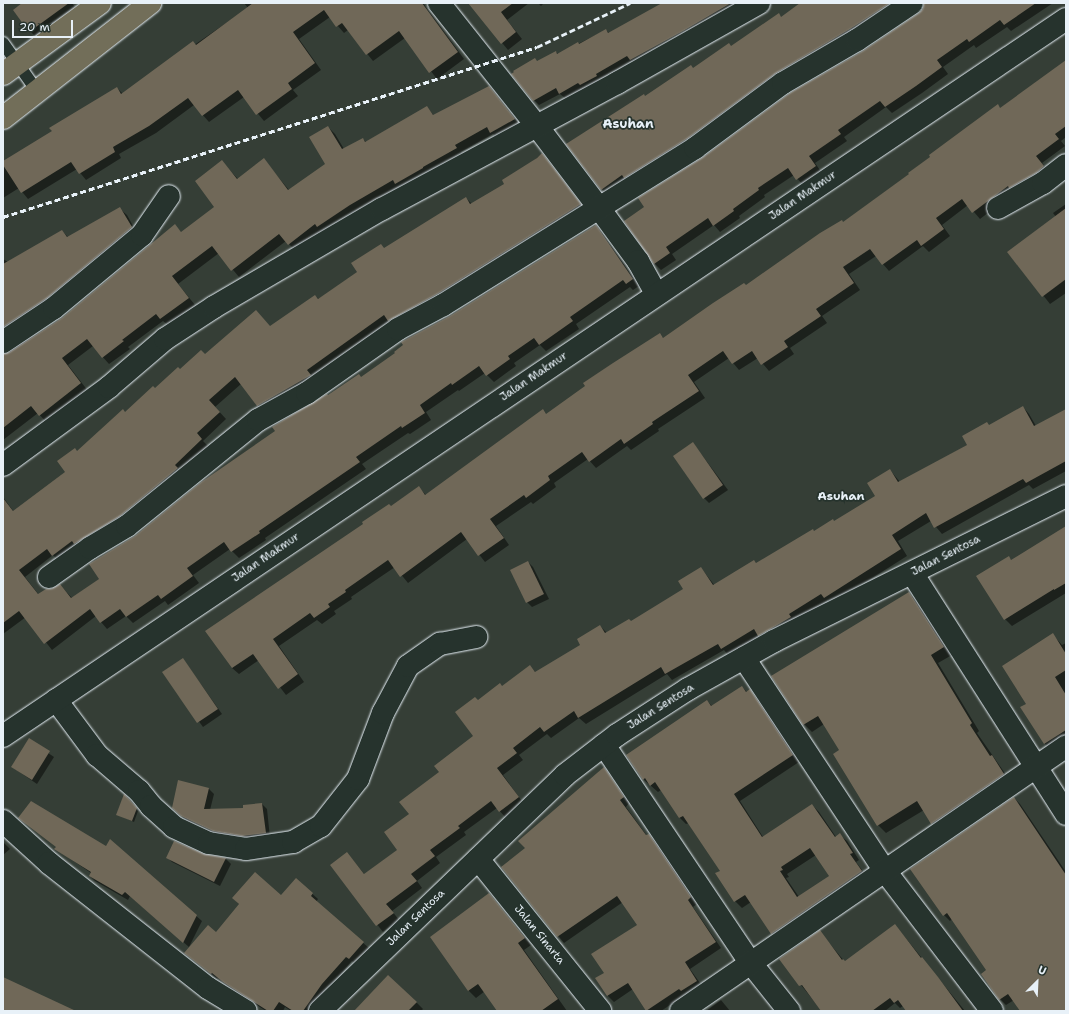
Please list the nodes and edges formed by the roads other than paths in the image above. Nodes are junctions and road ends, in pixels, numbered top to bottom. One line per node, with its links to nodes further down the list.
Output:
1 (150, 3): 9 (main road)
2 (439, 3): 11 (street)
3 (759, 3): 11 (street)
4 (912, 3): 14 (street)
5 (95, 4): 8 (main road)
6 (1066, 20): 16 (street, Jalan Makmur)
7 (3, 43): 8 (lane)
8 (10, 69): 9 (lane)
9 (37, 92): 10 (main road)
10 (3, 118)
11 (537, 126): 14 (street); 18 (street)
12 (1066, 165): 15 (street)
13 (169, 196): 17 (street)
14 (600, 208): 16 (street); 21 (street)
15 (998, 208)
16 (656, 294): 24 (street, Jalan Makmur)
17 (3, 342)
18 (3, 465)
19 (1066, 496): 20 (street, Jalan Sentosa)
20 (912, 572): 23 (street, Jalan Sentosa); 28 (street)
21 (49, 577)
22 (476, 637): 24 (street)
23 (744, 658): 26 (street, Jalan Sentosa); 32 (street)
24 (56, 700): 25 (street, Jalan Makmur)
25 (3, 736)
26 (604, 745): 31 (street, Jalan Sentosa); 33 (street)
27 (1066, 746): 28 (street)
28 (1035, 767): 29 (street); 32 (street)
29 (1066, 814)
30 (3, 821): 34 (street)
31 (478, 858): 35 (street, Jalan Sentosa); 36 (street, Jalan Sinarta)
32 (885, 871): 33 (street); 39 (street)
33 (750, 962): 37 (street); 38 (street)
34 (246, 1011)
35 (320, 1011)
36 (600, 1011)
37 (681, 1011)
38 (789, 1011)
39 (992, 1011)

